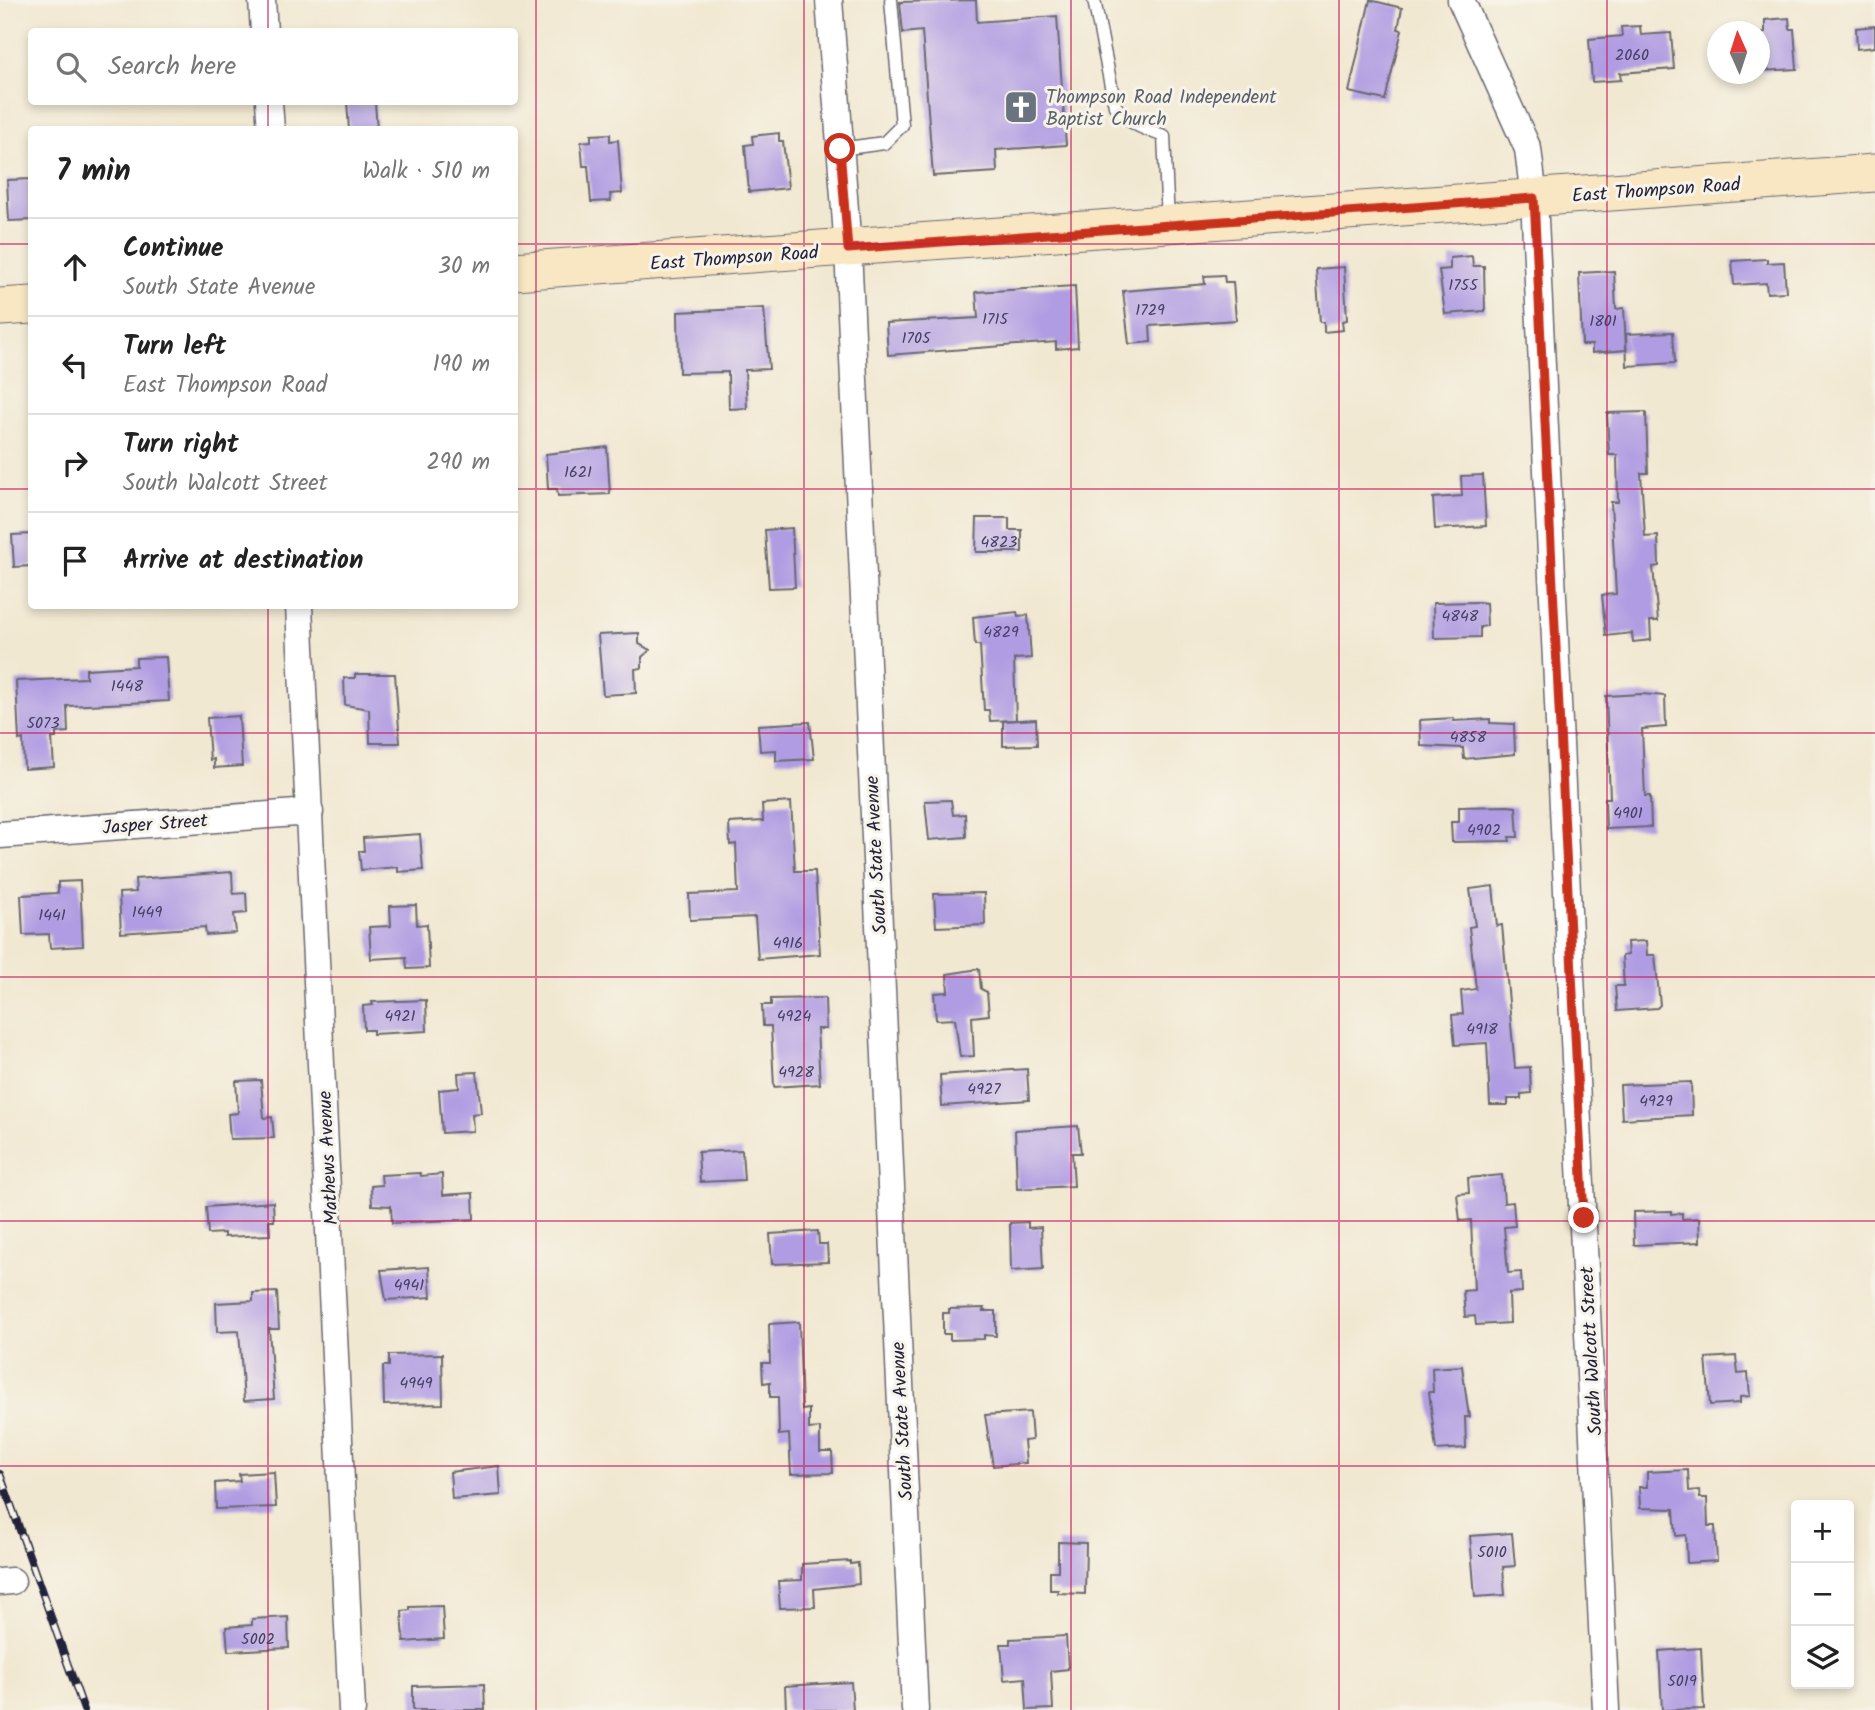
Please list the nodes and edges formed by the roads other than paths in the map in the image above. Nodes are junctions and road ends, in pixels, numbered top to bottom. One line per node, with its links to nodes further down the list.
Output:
1 (262, 0): 6 (street)
2 (829, 0): 9 (street, South State Avenue)
3 (891, 0): 9 (lane)
4 (1094, 0): 12 (lane)
5 (1461, 0): 11 (street, South Walcott Street)
6 (264, 28)
7 (269, 105): 8 (street)
8 (271, 126)
9 (840, 149): 13 (street, South State Avenue)
10 (1875, 173): 11 (main road, East Thompson Road)
11 (1534, 198): 12 (main road, East Thompson Road); 22 (street, South Walcott Street)
12 (1168, 225): 13 (main road, East Thompson Road)
13 (848, 249): 14 (main road, East Thompson Road); 21 (street, South State Avenue)
14 (518, 271)
15 (28, 305): 16 (main road)
16 (0, 307)
17 (299, 609): 18 (street, Mathews Avenue)
18 (310, 812): 19 (street, Jasper Street); 20 (street, Mathews Avenue)
19 (0, 835)
20 (352, 1710)
21 (915, 1710)
22 (1605, 1710)

